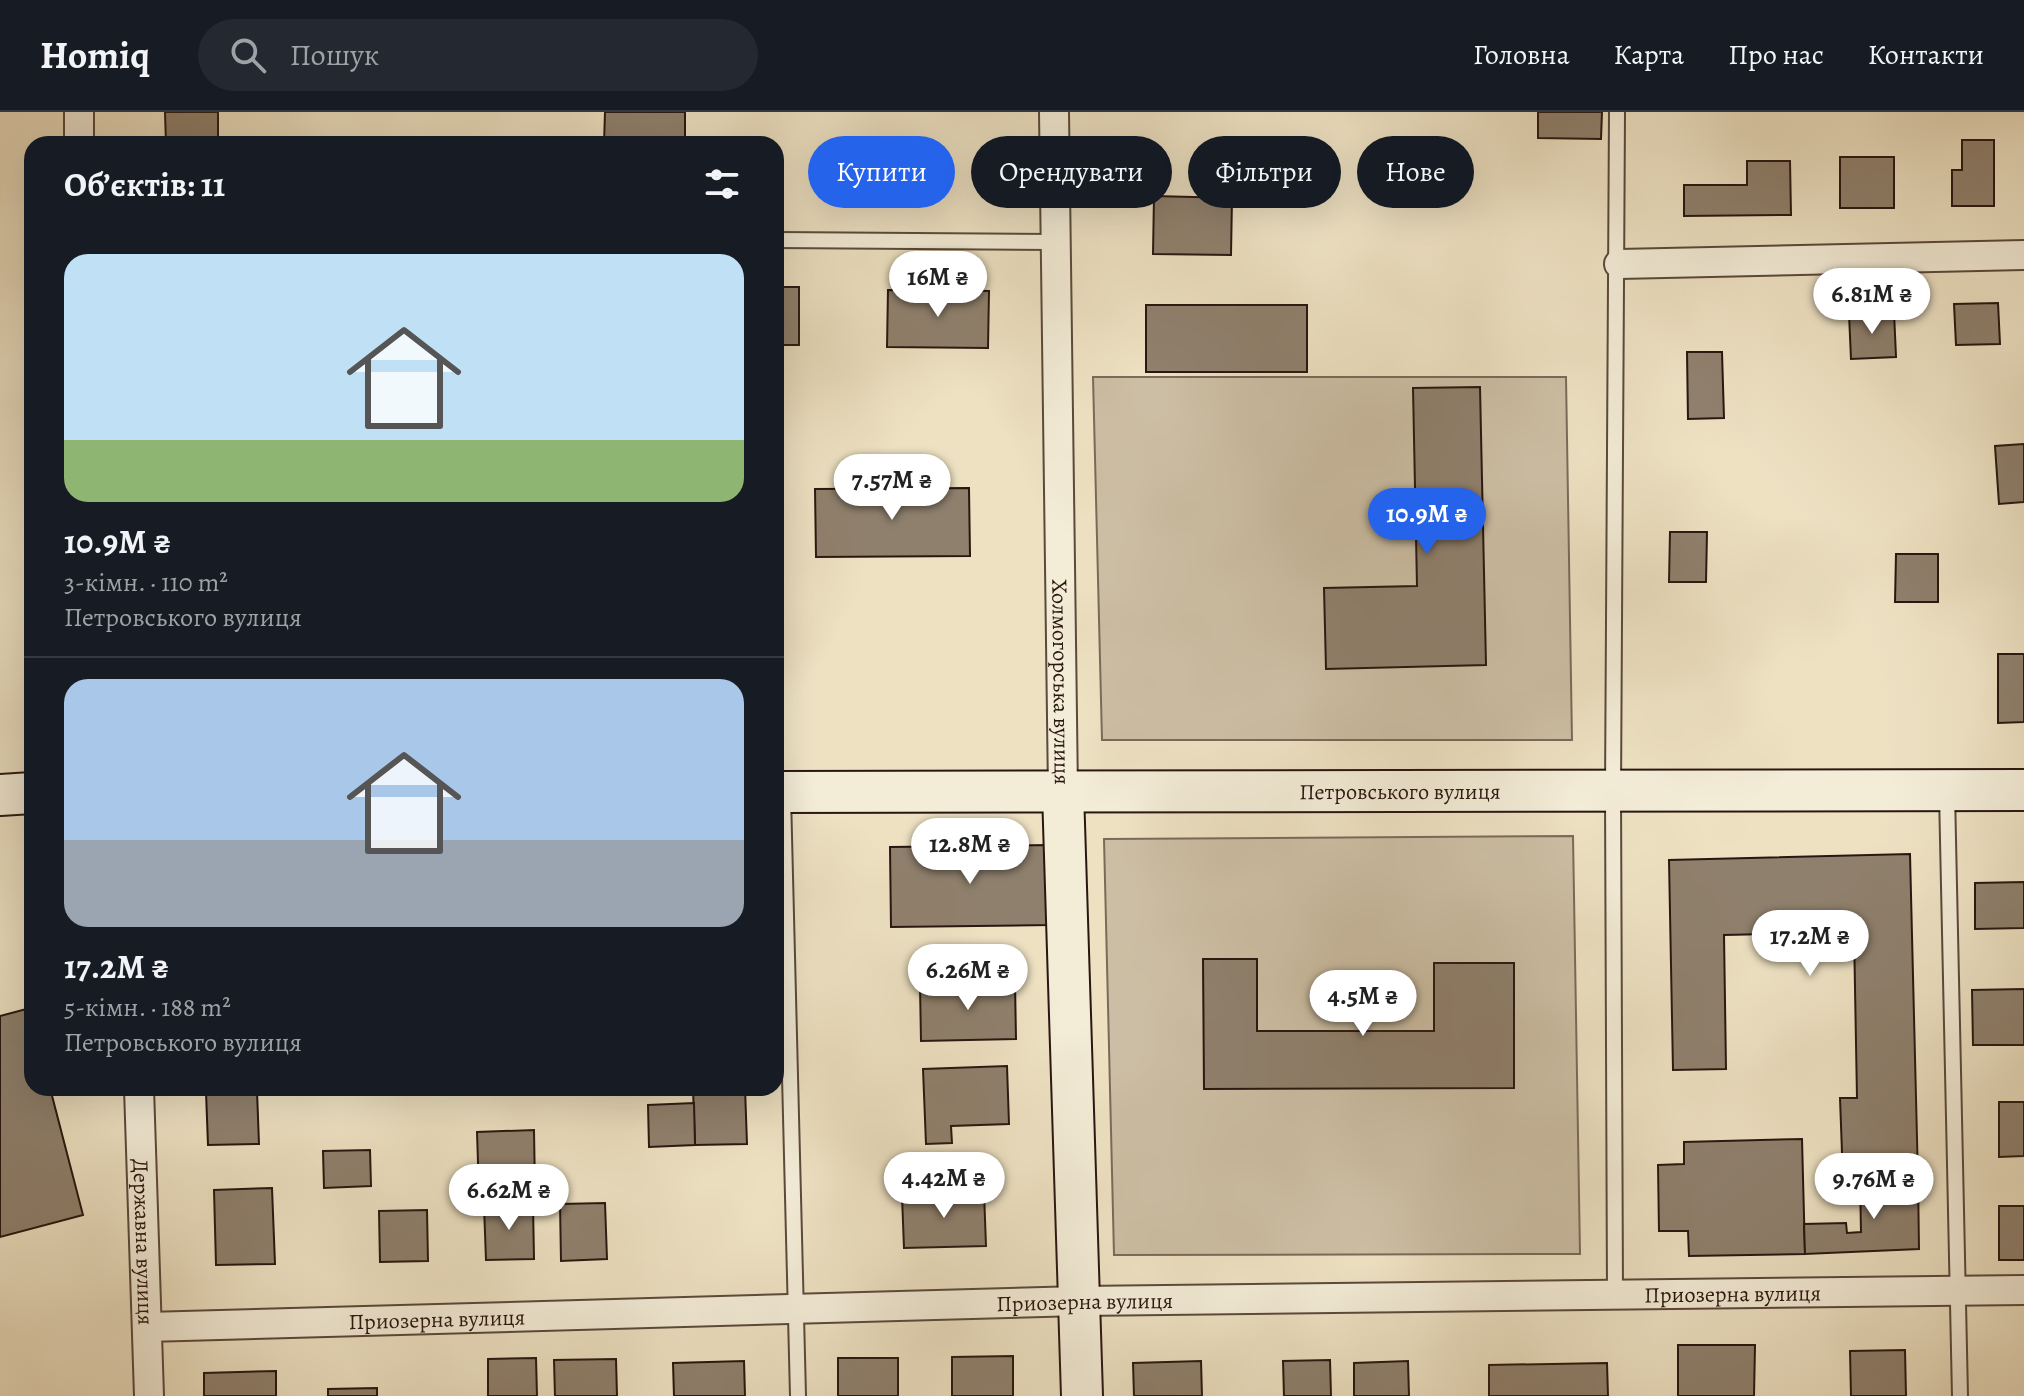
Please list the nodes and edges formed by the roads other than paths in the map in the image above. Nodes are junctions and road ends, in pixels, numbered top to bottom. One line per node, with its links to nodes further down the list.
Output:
1 (79, 112): 4 (street)
2 (1054, 112): 6 (street, Холмогорська вулиця)
3 (1617, 112): 8 (lane)
4 (79, 136)
5 (784, 240): 6 (lane)
6 (1055, 242): 12 (street, Холмогорська вулиця)
7 (2024, 255): 8 (street)
8 (1619, 264): 13 (lane)
9 (1947, 790): 10 (main road, Петровського вулиця); 13 (main road, Петровського вулиця); 19 (lane)
10 (2024, 790)
11 (784, 792): 12 (main road, Петровського вулиця)
12 (1063, 792): 13 (main road, Петровського вулиця); 21 (main road, Холмогорська вулиця)
13 (1613, 793): 20 (lane)
14 (24, 794): 15 (main road)
15 (0, 795)
16 (784, 928): 22 (lane)
17 (139, 1096): 23 (street, Державна вулиця)
18 (2024, 1290): 19 (street, Приозерна вулиця)
19 (1958, 1291): 20 (street, Приозерна вулиця); 27 (lane)
20 (1615, 1292): 21 (street, Приозерна вулиця)
21 (1080, 1301): 22 (street, Приозерна вулиця); 26 (main road, Холмогорська вулиця)
22 (798, 1309): 23 (street, Приозерна вулиця); 25 (lane)
23 (147, 1327): 24 (street, Державна вулиця)
24 (149, 1396)
25 (798, 1396)
26 (1082, 1396)
27 (1960, 1396)

